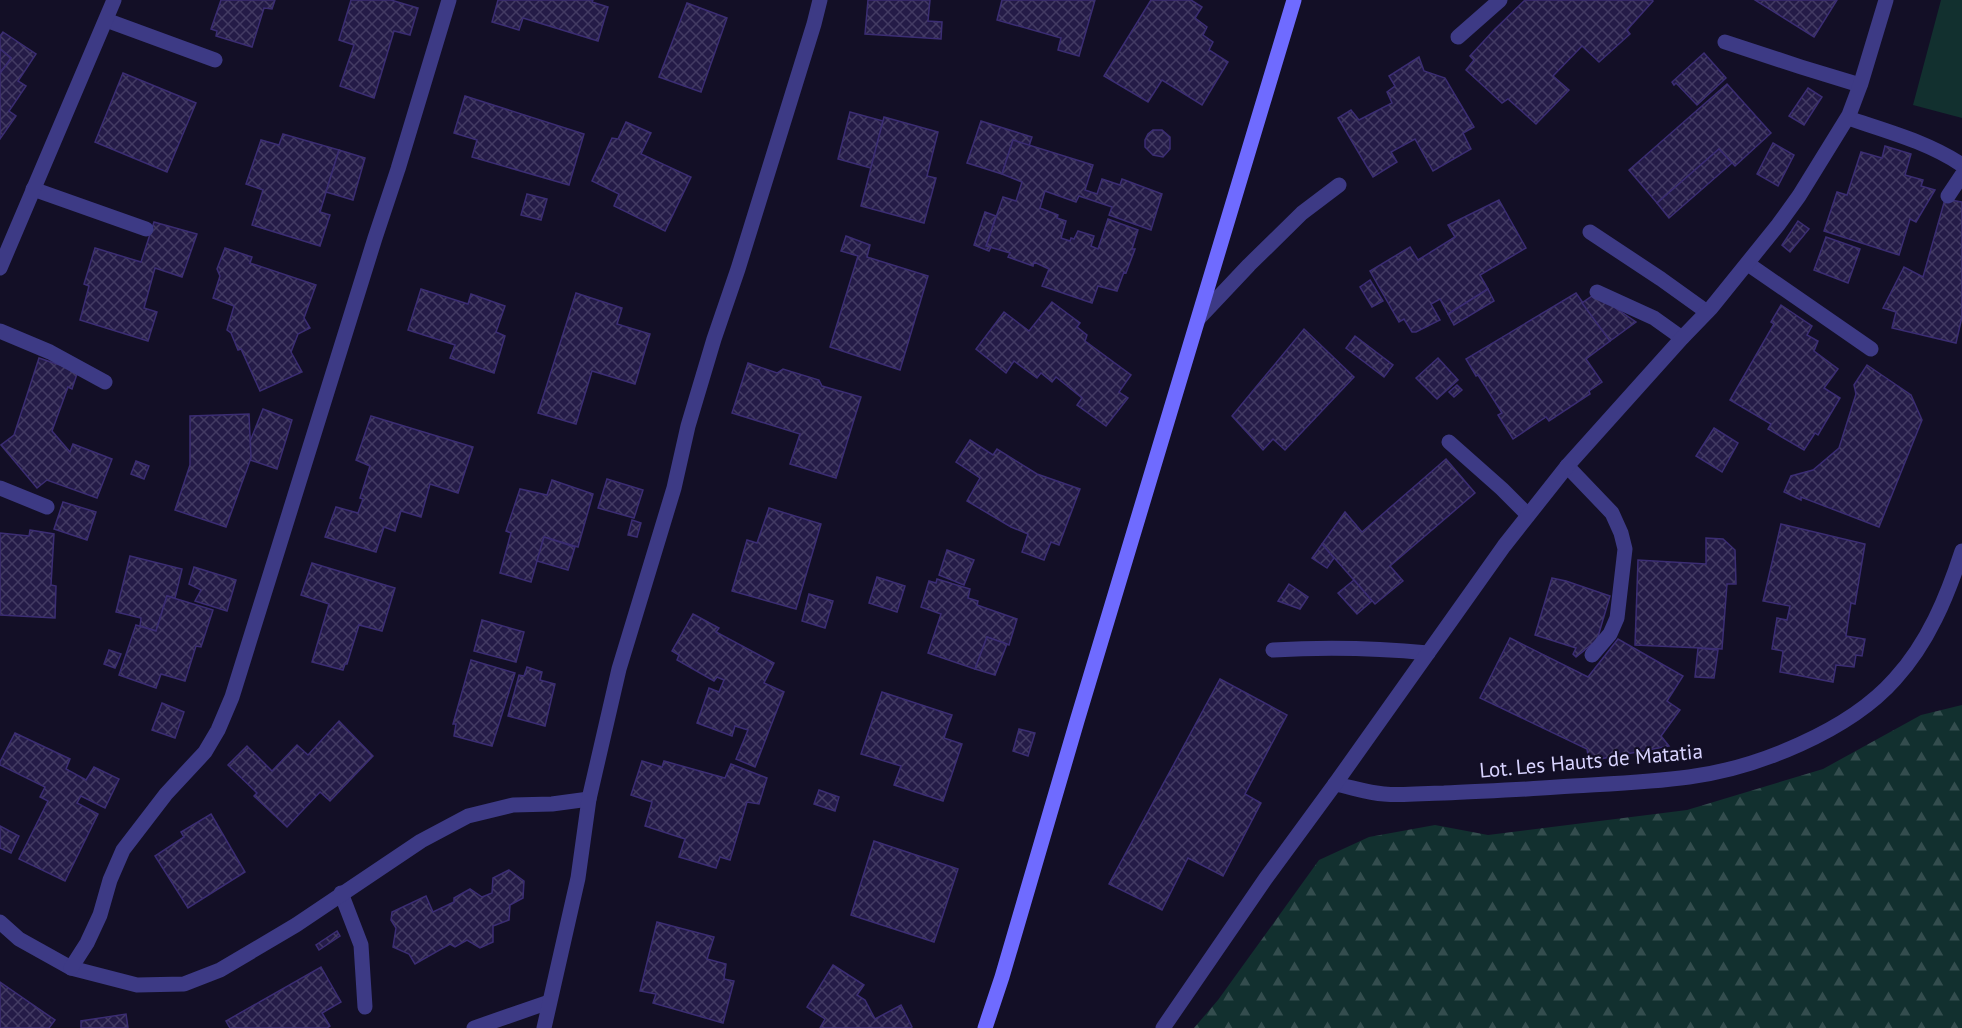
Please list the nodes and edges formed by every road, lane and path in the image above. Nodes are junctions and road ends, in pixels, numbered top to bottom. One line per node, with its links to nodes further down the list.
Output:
1 (114, 0): 7 (street)
2 (449, 0): 42 (street)
3 (820, 0): 39 (street)
4 (1294, 0): 24 (main road)
5 (1500, 0): 8 (street)
6 (1886, 0): 11 (street)
7 (106, 20): 10 (street); 16 (street)
8 (1458, 38)
9 (1725, 42): 11 (street)
10 (215, 60)
11 (1860, 84): 12 (street)
12 (1848, 117): 13 (street); 20 (street)
13 (1962, 165)
14 (1962, 175): 17 (street)
15 (1339, 185): 24 (street)
16 (33, 189): 18 (street); 21 (street)
17 (1948, 196)
18 (146, 229)
19 (1590, 232): 23 (street)
20 (1748, 264): 23 (street); 27 (street)
21 (0, 268)
22 (1597, 292): 26 (street)
23 (1707, 312): 26 (street)
24 (1199, 318): 47 (main road)
25 (0, 331): 28 (street)
26 (1682, 338): 30 (street)
27 (1871, 349)
28 (105, 382)
29 (1449, 442): 33 (street)
30 (1567, 466): 33 (street); 37 (street)
31 (0, 488): 32 (street)
32 (47, 507)
33 (1528, 515): 36 (street)
34 (1962, 551): 38 (street, Lot. Les Hauts de Matatia)
35 (1273, 650): 36 (street)
36 (1428, 653): 38 (street)
37 (1592, 655)
38 (1335, 784): 48 (street)
39 (589, 800): 40 (street); 43 (street)
40 (341, 893): 42 (street); 44 (street)
41 (0, 922): 42 (street)
42 (71, 968)
43 (549, 1002): 45 (street); 46 (street)
44 (365, 1007)
45 (474, 1028)
46 (544, 1028)
47 (985, 1028)
48 (1163, 1028)

